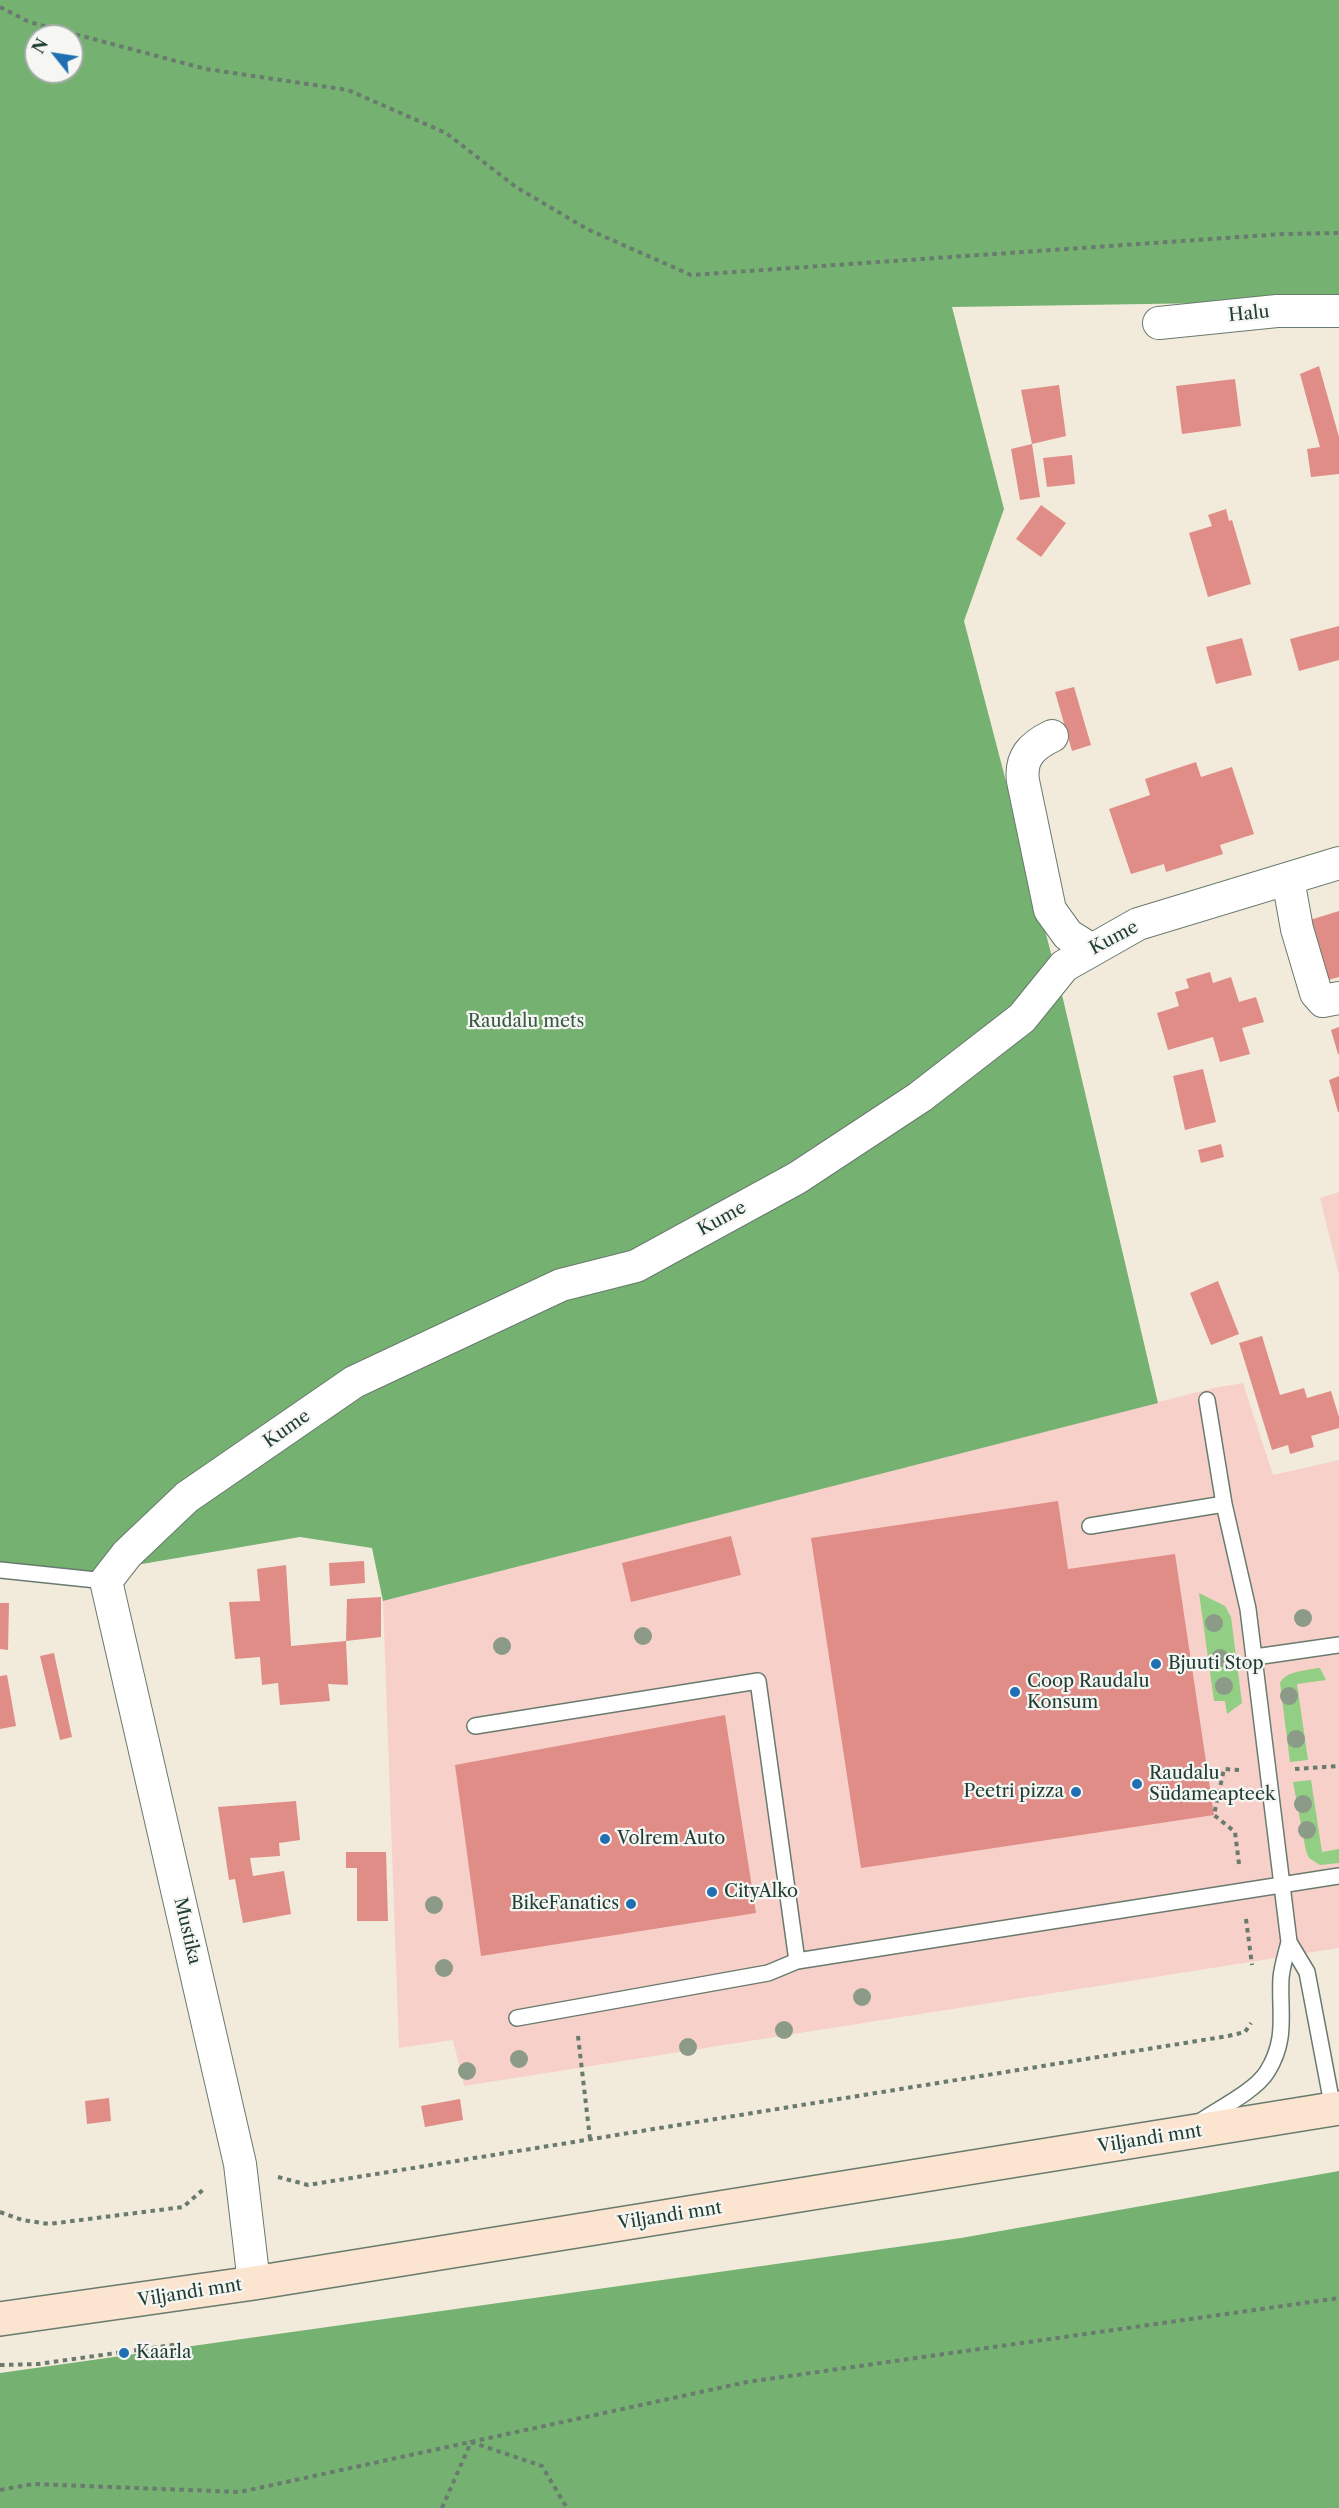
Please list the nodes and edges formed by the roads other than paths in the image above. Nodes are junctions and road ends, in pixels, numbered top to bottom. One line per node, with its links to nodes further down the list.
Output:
1 (1339, 311): 2 (street, Halu)
2 (1159, 323)
3 (1052, 736): 6 (street)
4 (1339, 863): 5 (street, Kume)
5 (1288, 879): 6 (street, Kume); 7 (street)
6 (1092, 950): 12 (street, Kume)
7 (1339, 998)
8 (1207, 1400): 9 (lane)
9 (1224, 1504): 10 (lane); 14 (lane)
10 (1089, 1526)
11 (0, 1570): 12 (lane)
12 (106, 1581): 23 (street, Mustika)
13 (1339, 1645): 14 (lane)
14 (1255, 1657): 17 (lane)
15 (475, 1726): 19 (lane)
16 (1339, 1876): 17 (lane)
17 (1282, 1884): 18 (lane); 19 (lane)
18 (1289, 1942): 21 (lane); 22 (lane)
19 (797, 1960): 20 (lane)
20 (517, 2018)
21 (1336, 2109): 22 (main road, Viljandi mnt)
22 (1183, 2134): 23 (main road, Viljandi mnt)
23 (254, 2283): 24 (main road, Viljandi mnt)
24 (0, 2319)

